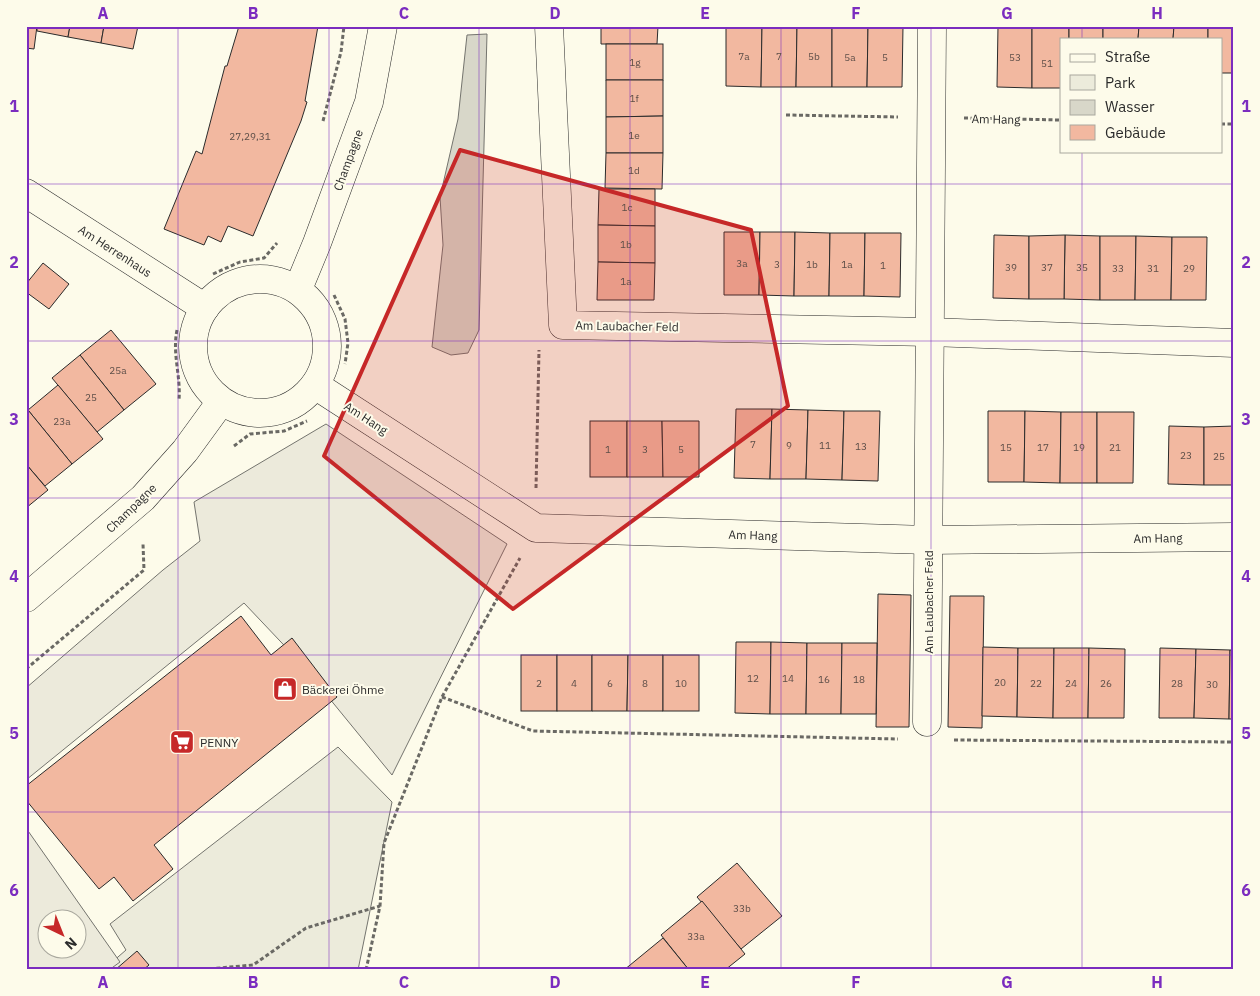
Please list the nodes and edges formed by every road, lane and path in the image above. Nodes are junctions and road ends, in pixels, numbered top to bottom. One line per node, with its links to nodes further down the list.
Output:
1 (383, 26): 8 (street, Champagne)
2 (549, 26): 11 (street, Am Laubacher Feld)
3 (932, 26): 5 (street, Am Laubacher Feld)
4 (786, 115): 5 (path)
5 (932, 118): 6 (path, Am Hang); 11 (street, Am Laubacher Feld)
6 (1060, 120)
7 (26, 193): 10 (street, Am Herrenhaus)
8 (298, 289): 10 (street); 13 (street)
9 (335, 290): 13 (path)
10 (205, 308): 14 (street)
11 (930, 332): 12 (street); 18 (street, Am Laubacher Feld)
12 (1234, 343)
13 (324, 391): 14 (street); 15 (path); 18 (street, Am Hang)
14 (220, 403): 19 (street, Champagne)
15 (231, 448)
16 (143, 537): 20 (path)
17 (1234, 537): 18 (street, Am Hang)
18 (928, 540): 22 (street, Am Laubacher Feld)
19 (26, 598)
20 (26, 669)
21 (442, 697): 23 (path)
22 (927, 722)
23 (900, 739)
24 (949, 740): 25 (path)
25 (1234, 742)
26 (380, 906): 27 (path)
27 (197, 970)

